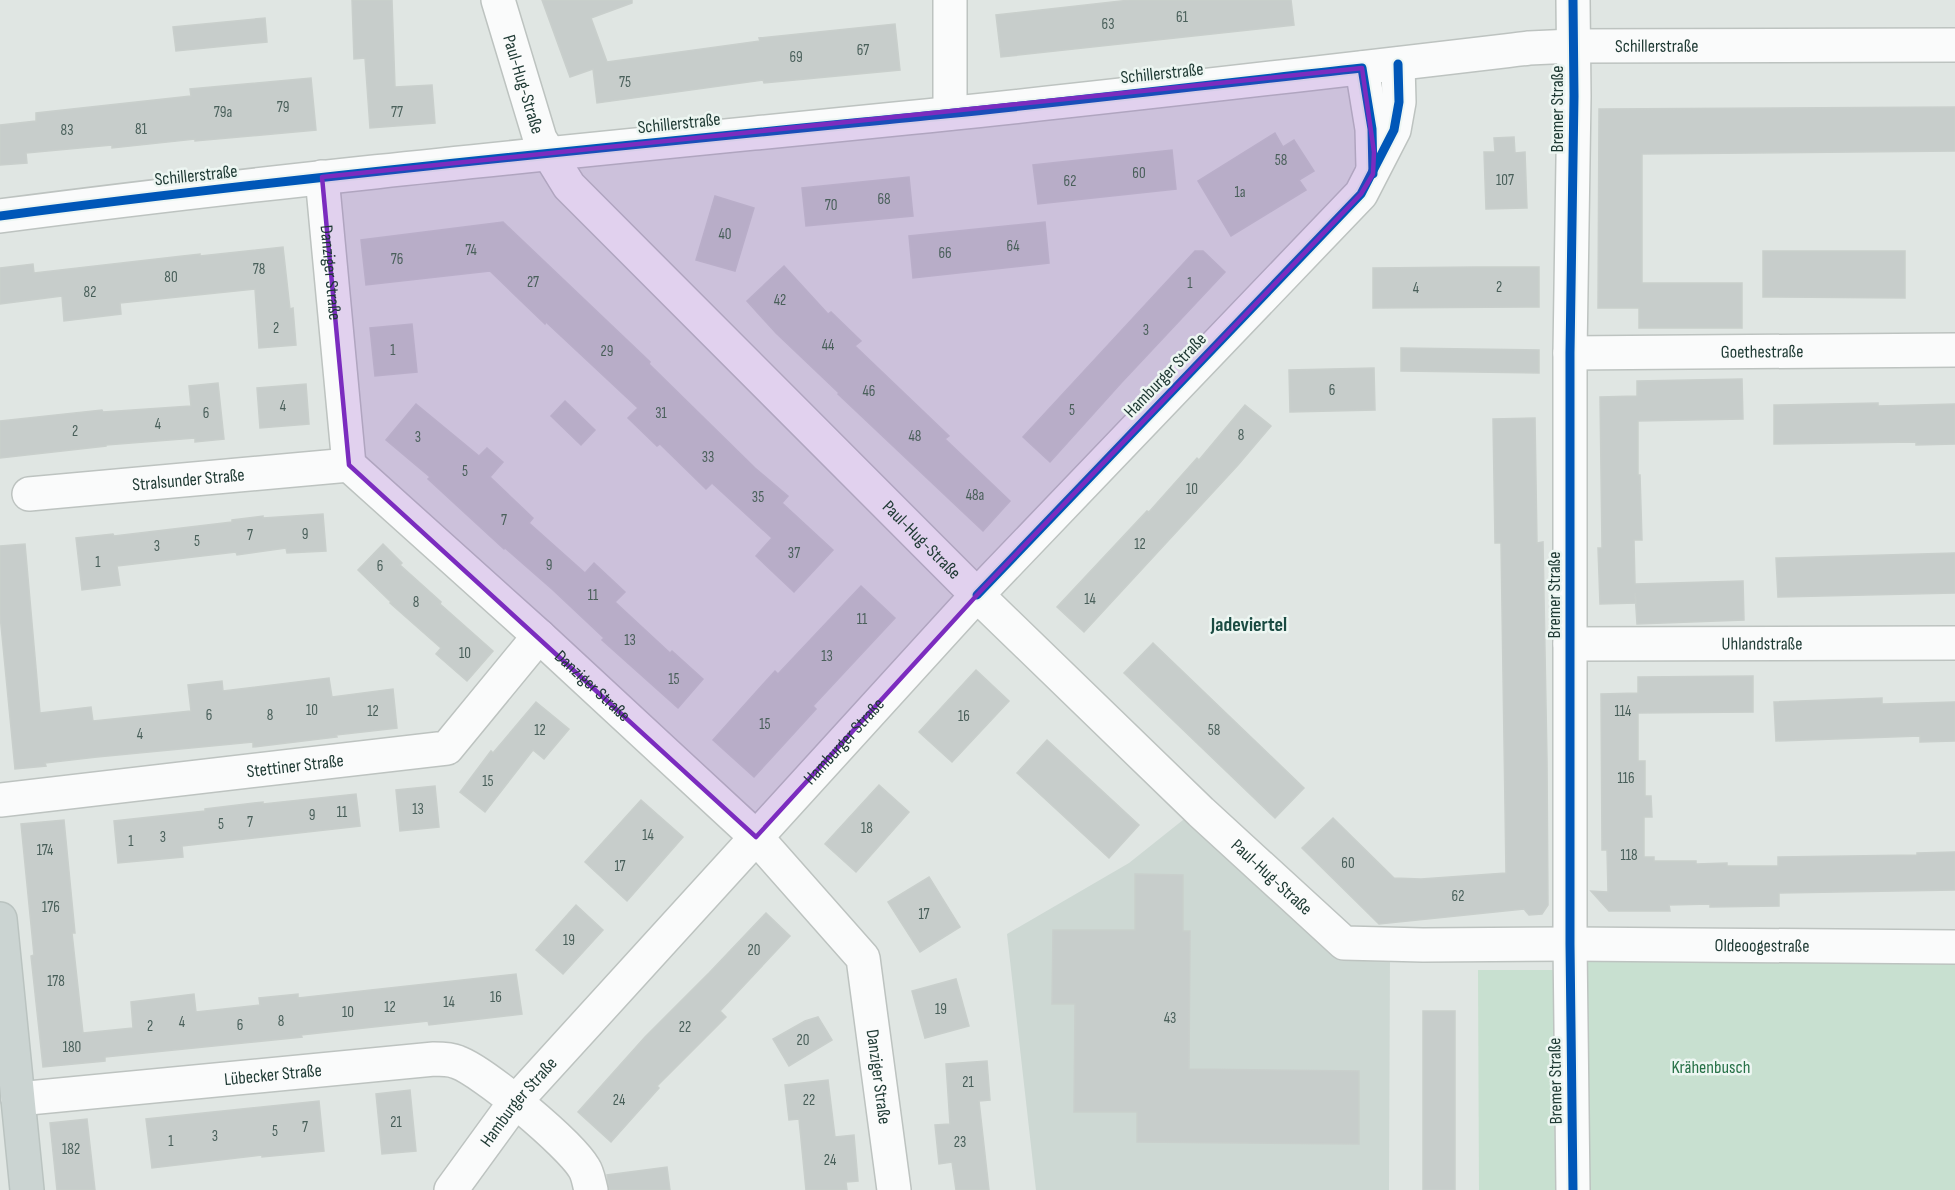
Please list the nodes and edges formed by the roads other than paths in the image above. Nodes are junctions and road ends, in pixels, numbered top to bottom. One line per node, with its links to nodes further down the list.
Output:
1 (498, 0): 9 (street, Paul-Hug-Straße)
2 (950, 0): 8 (street)
3 (1573, 0): 5 (street, Bremer Straße)
4 (1955, 45): 5 (street, Schillerstraße)
5 (1573, 46): 6 (street, Schillerstraße); 14 (street, Bremer Straße)
6 (1398, 64): 7 (street, Schillerstraße); 10 (street, Hamburger Straße)
7 (1362, 68): 8 (street, Schillerstraße); 10 (street)
8 (950, 113): 9 (street, Schillerstraße)
9 (548, 153): 11 (street, Schillerstraße); 17 (street, Paul-Hug-Straße)
10 (1373, 174): 17 (street, Hamburger Straße)
11 (322, 177): 12 (street, Schillerstraße); 15 (street, Danziger Straße)
12 (0, 216)
13 (1955, 350): 14 (street, Goethestraße)
14 (1570, 354): 20 (street, Bremer Straße)
15 (350, 465): 16 (street, Stralsunder Straße); 18 (street, Danziger Straße)
16 (29, 494)
17 (978, 595): 22 (street, Hamburger Straße); 24 (street, Paul-Hug-Straße)
18 (539, 636): 21 (street, Stettiner Straße); 22 (street, Danziger Straße)
19 (1955, 643): 20 (street, Uhlandstraße)
20 (1570, 644): 24 (street, Bremer Straße)
21 (0, 800)
22 (756, 837): 27 (street, Hamburger Straße); 31 (street, Danziger Straße)
23 (0, 919): 26 (main road)
24 (1570, 944): 25 (street, Oldeoogestraße); 32 (street, Bremer Straße)
25 (1955, 947)
26 (18, 1099): 27 (street, Lübecker Straße); 28 (main road)
27 (515, 1102): 29 (street, Hamburger Straße); 30 (street, Lübecker Straße)
28 (27, 1190)
29 (451, 1190)
30 (591, 1190)
31 (894, 1190)
32 (1573, 1190)

